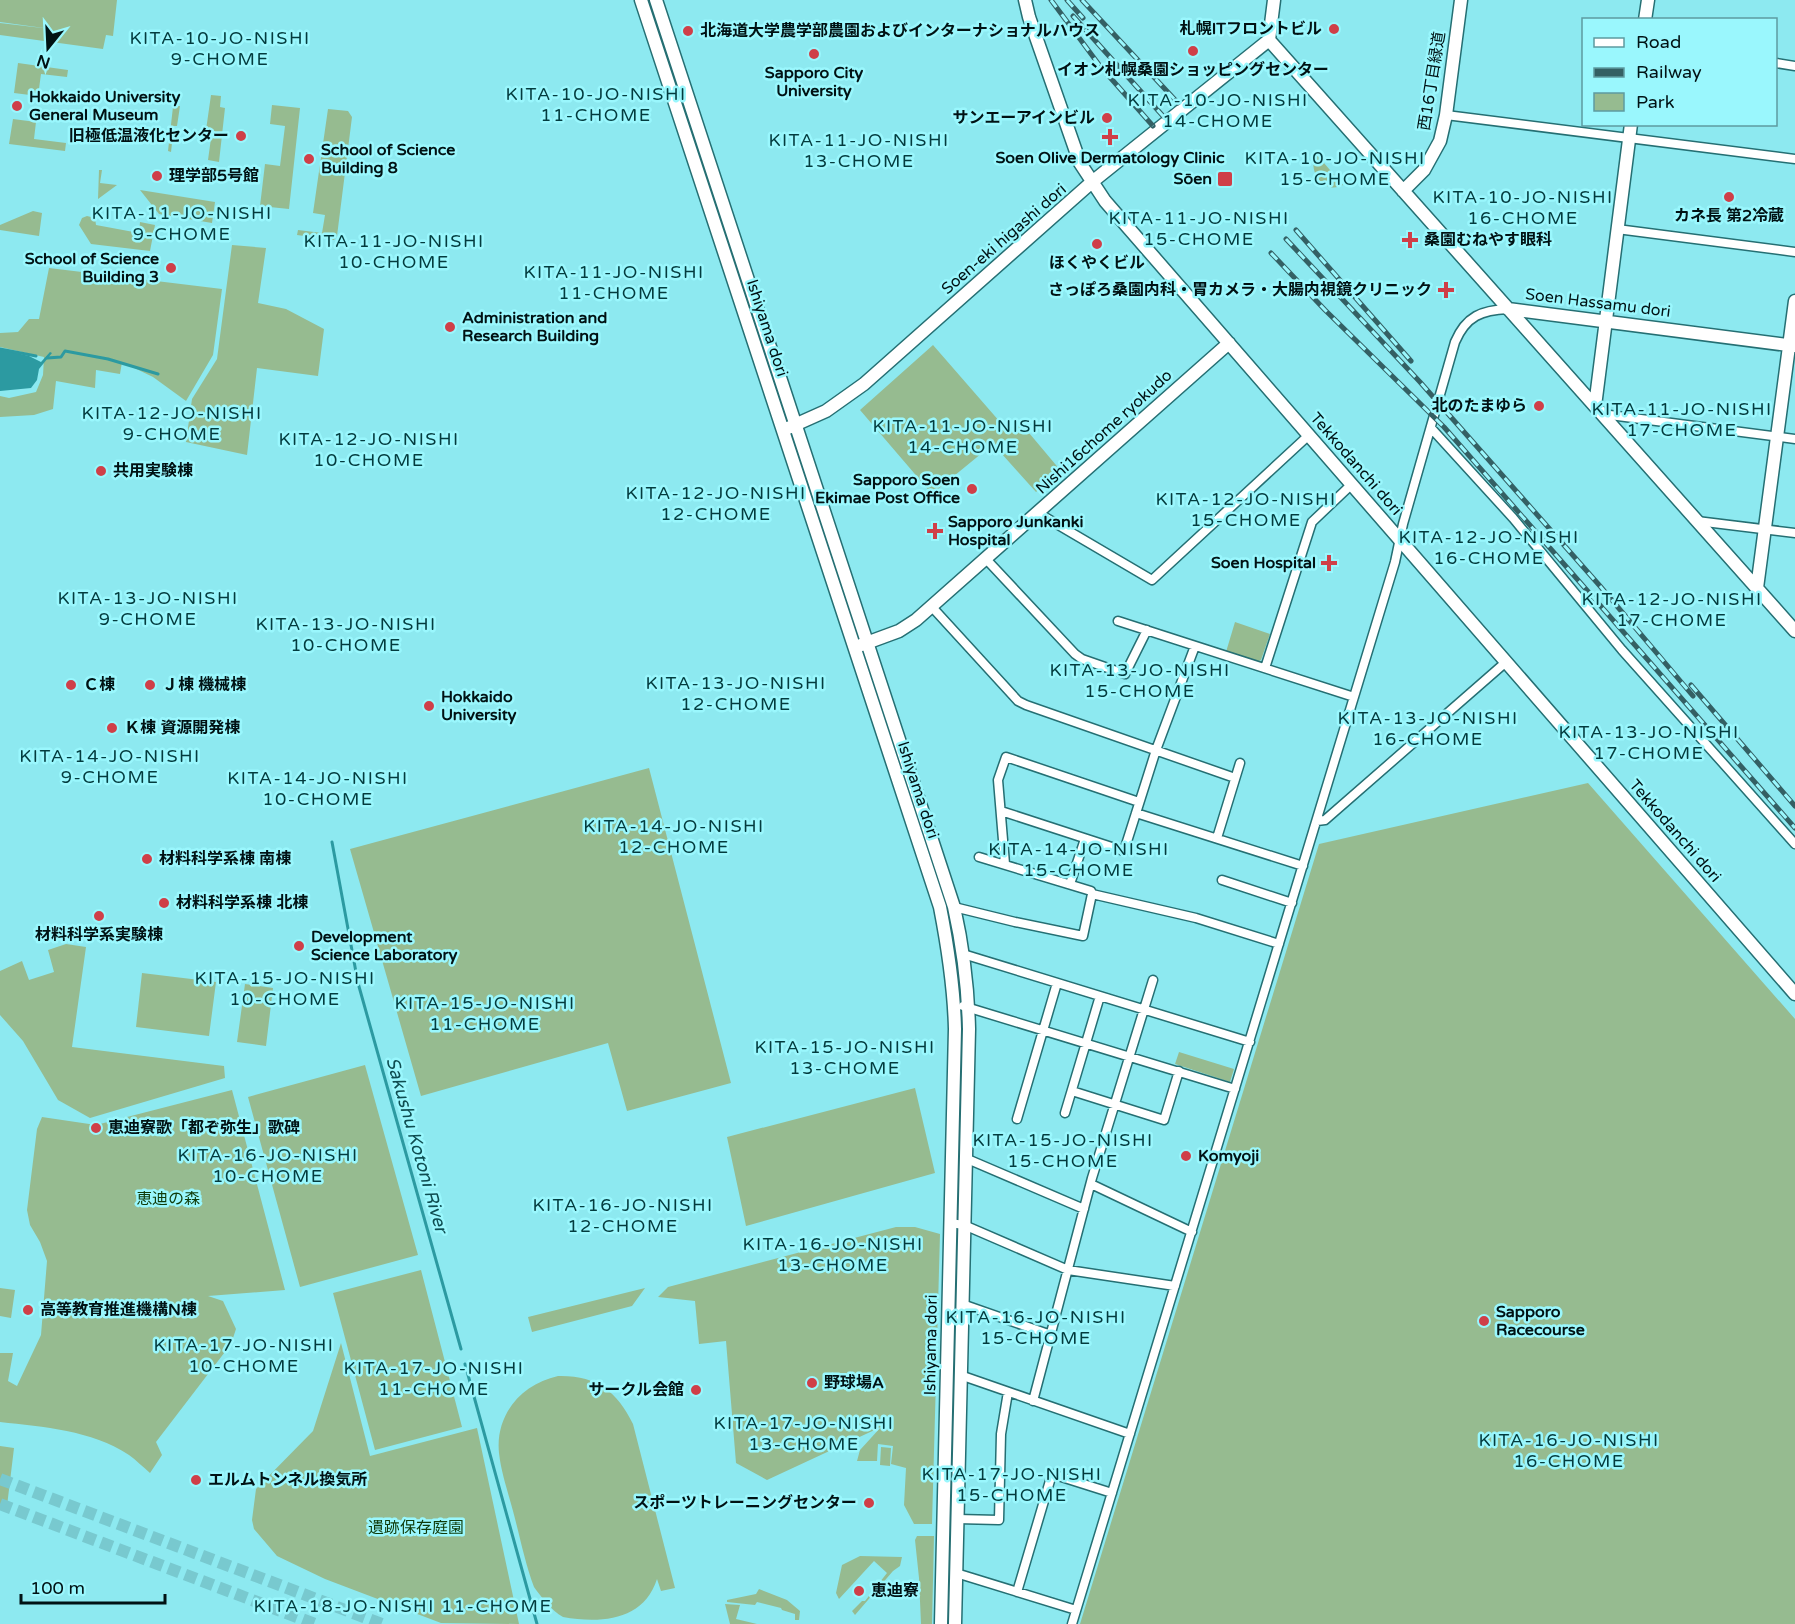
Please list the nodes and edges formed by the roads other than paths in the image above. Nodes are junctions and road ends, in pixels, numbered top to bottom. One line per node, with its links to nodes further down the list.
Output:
1 (641, 0): 26 (street, Ishiyama dori)
2 (656, 0): 24 (street, Ishiyama dori)
3 (1026, 0): 14 (street, Tekkodanchi dori)
4 (1274, 0): 8 (street)
5 (1461, 0): 11 (street, 西16丁目緑道)
6 (1648, 0): 7 (street)
7 (1645, 18)
8 (1269, 40): 14 (street, Soen-eki higashi dori); 15 (street, Soen Hassamu dori)
9 (1777, 63): 10 (street)
10 (1795, 66)
11 (1446, 115): 12 (street); 15 (street, 西16丁目緑道)
12 (1631, 131): 13 (street); 16 (street)
13 (1795, 159)
14 (1092, 182): 21 (street, Tekkodanchi dori); 24 (street, Soen-eki higashi dori)
15 (1404, 191): 19 (street, Soen Hassamu dori)
16 (1617, 229): 17 (street); 20 (street)
17 (1795, 252)
18 (1795, 301): 22 (street)
19 (1508, 309): 20 (street, Soen Hassamu dori); 23 (street); 25 (street)
20 (1605, 321): 22 (street, Soen Hassamu dori); 23 (street)
21 (1229, 343): 27 (street, Tekkodanchi dori); 31 (street, Nishi16chome ryokudo)
22 (1792, 345): 28 (street)
23 (1598, 410): 28 (street); 32 (street)
24 (795, 425): 26 (street, Soen-eki higashi dori); 42 (street, Ishiyama dori)
25 (1431, 428): 35 (street); 56 (street)
26 (783, 430): 42 (street, Ishiyama dori)
27 (1309, 435): 30 (street, Tekkodanchi dori); 31 (street)
28 (1777, 436): 29 (street); 33 (street)
29 (1795, 439)
30 (1352, 484): 35 (street, Tekkodanchi dori); 45 (street)
31 (1038, 513): 36 (street, Nishi16chome ryokudo)
32 (1697, 521): 33 (street); 37 (street)
33 (1765, 529): 34 (street); 37 (street)
34 (1795, 533)
35 (1400, 540): 44 (street, Tekkodanchi dori); 46 (street)
36 (986, 559): 38 (street, Nishi16chome ryokudo); 41 (street)
37 (1757, 588): 40 (street)
38 (932, 607): 42 (street, Nishi16chome ryokudo); 47 (street)
39 (1118, 621): 41 (street)
40 (1793, 628)
41 (1147, 630): 43 (street)
42 (860, 645): 64 (street, Ishiyama dori); 71 (street, Ishiyama dori)
43 (1195, 646): 45 (street); 47 (street)
44 (1506, 662): 53 (street); 69 (street, Tekkodanchi dori)
45 (1265, 668): 46 (street)
46 (1354, 697): 53 (street)
47 (1156, 750): 49 (street); 50 (street)
48 (1240, 763): 49 (street)
49 (1235, 778): 54 (street)
50 (1139, 802): 51 (street); 52 (street)
51 (1001, 811): 55 (street); 58 (street)
52 (1136, 813): 54 (street); 55 (street)
53 (1317, 821): 59 (street)
54 (1216, 838): 59 (street)
55 (1085, 839): 61 (street)
56 (1794, 841)
57 (979, 857): 58 (street)
58 (1005, 864): 61 (street)
59 (1303, 866): 63 (street)
60 (1222, 880): 63 (street)
61 (1070, 884): 62 (street)
62 (1092, 894): 64 (street); 65 (street)
63 (1292, 903): 65 (street)
64 (954, 907): 66 (street, Ishiyama dori)
65 (1279, 944): 76 (street)
66 (963, 954): 68 (street); 72 (street, Ishiyama dori)
67 (1153, 980): 73 (street)
68 (1057, 983): 70 (street); 74 (street)
69 (1795, 994)
70 (1100, 996): 73 (street); 75 (street)
71 (955, 1006): 72 (street); 87 (street, Ishiyama dori)
72 (969, 1007): 74 (street); 84 (street, Ishiyama dori)
73 (1143, 1009): 76 (street); 77 (street)
74 (1043, 1029): 75 (street); 83 (street)
75 (1085, 1042): 77 (street); 80 (street)
76 (1250, 1042): 79 (street)
77 (1129, 1056): 78 (street); 81 (street)
78 (1179, 1071): 79 (street); 81 (street)
79 (1235, 1089): 89 (street)
80 (1072, 1091): 81 (street); 82 (street)
81 (1114, 1104): 85 (street)
82 (1065, 1113)
83 (1017, 1119)
84 (965, 1158): 86 (street); 88 (street, Ishiyama dori)
85 (1091, 1184): 86 (street); 89 (street)
86 (1084, 1209): 90 (street)
87 (950, 1223): 88 (street); 103 (street, Ishiyama dori)
88 (964, 1225): 90 (street); 92 (street, Ishiyama dori)
89 (1192, 1232): 91 (street)
90 (1068, 1270): 91 (street); 93 (street)
91 (1175, 1286): 97 (street)
92 (962, 1304): 93 (street); 94 (street, Ishiyama dori)
93 (1051, 1335): 96 (street)
94 (960, 1376): 95 (street); 99 (street, Ishiyama dori)
95 (1008, 1392): 96 (street); 99 (street)
96 (1033, 1401): 97 (street)
97 (1130, 1434): 98 (street)
98 (1112, 1493): 101 (street); 102 (street)
99 (957, 1519): 100 (street, Ishiyama dori)
100 (956, 1573): 101 (street); 104 (street, Ishiyama dori)
101 (1017, 1592): 102 (street)
102 (1076, 1610): 105 (street)
103 (941, 1624)
104 (955, 1624)
105 (1072, 1624)

